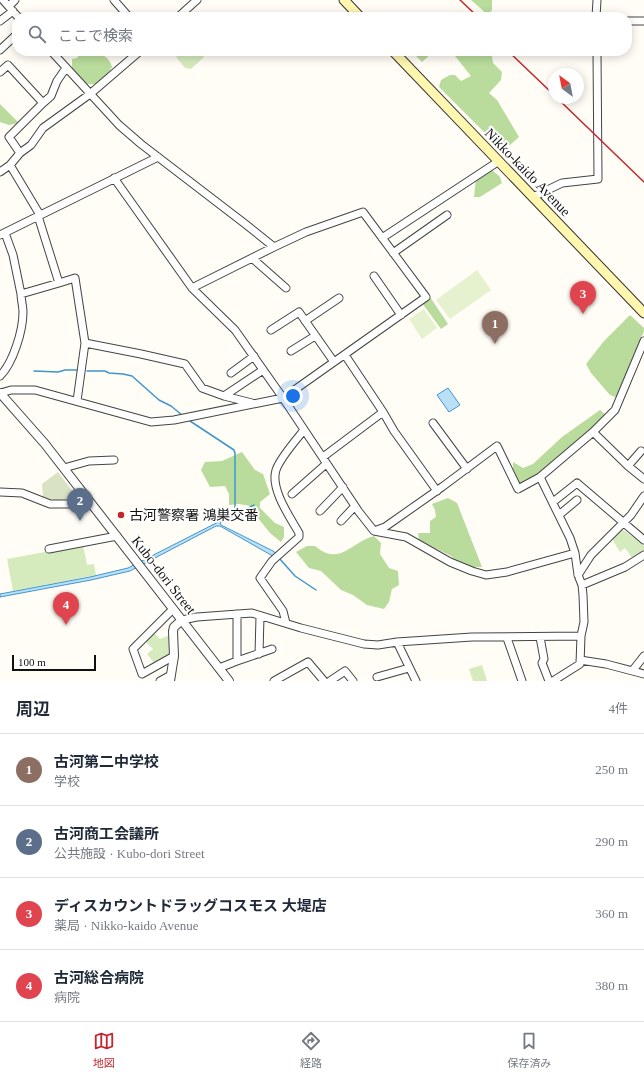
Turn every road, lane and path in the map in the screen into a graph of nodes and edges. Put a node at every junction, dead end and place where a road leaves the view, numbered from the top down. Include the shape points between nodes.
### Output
1 (3, 0) edge
2 (15, 0) edge
3 (114, 0) edge
4 (197, 0) edge
5 (344, 0) edge
6 (597, 0) edge
7 (11, 9) junction
8 (14, 12) edge
9 (125, 12) edge
10 (184, 12) edge
11 (355, 12) edge
12 (596, 12) edge
13 (0, 21) edge
14 (632, 21) edge
15 (644, 21) edge
16 (12, 39) edge
17 (0, 50) edge
18 (55, 56) edge
19 (134, 56) edge
20 (398, 56) edge
21 (597, 56) edge
22 (66, 68) junction
23 (0, 72) edge
24 (90, 94) junction
25 (43, 103) junction
26 (20, 153) junction
27 (158, 157) junction
28 (499, 161) junction
29 (10, 165) junction
30 (0, 172) edge
31 (114, 178) junction
32 (533, 197) junction
33 (447, 215) dead end
34 (39, 216) junction
35 (2, 234) edge
36 (382, 238) junction
37 (274, 247) junction
38 (393, 253) junction
39 (252, 258) junction
40 (374, 276) dead end
41 (59, 283) junction
42 (192, 288) junction
43 (286, 288) dead end
44 (22, 294) junction
45 (340, 298) dead end
46 (644, 313) edge
47 (401, 315) junction
48 (305, 321) junction
49 (271, 330) dead end
50 (315, 336) junction
51 (644, 341) edge
52 (85, 343) junction
53 (291, 351) dead end
54 (344, 355) junction
55 (254, 356) junction
56 (334, 362) junction
57 (263, 370) junction
58 (231, 373) dead end
59 (0, 376) edge
60 (0, 393) edge
61 (224, 396) junction
62 (283, 398) junction
63 (77, 401) junction
64 (254, 404) junction
65 (383, 412) junction
66 (433, 423) dead end
67 (304, 430) junction
68 (593, 432) junction
69 (641, 451) dead end
70 (322, 457) junction
71 (114, 460) dead end
72 (326, 464) junction
73 (628, 466) junction
74 (64, 468) junction
75 (467, 469) junction
76 (540, 477) junction
77 (644, 479) edge
78 (343, 487) junction
79 (437, 491) junction
80 (0, 492) edge
81 (84, 494) junction
82 (292, 494) dead end
83 (644, 496) edge
84 (577, 500) dead end
85 (553, 502) junction
86 (355, 506) junction
87 (320, 511) dead end
88 (559, 515) junction
89 (341, 521) dead end
90 (623, 523) junction
91 (374, 531) junction
92 (117, 536) junction
93 (644, 540) edge
94 (49, 550) dead end
95 (575, 553) junction
96 (644, 555) edge
97 (578, 575) junction
98 (582, 585) junction
99 (173, 609) junction
100 (237, 614) junction
101 (260, 616) junction
102 (182, 620) junction
103 (286, 623) junction
104 (581, 636) junction
105 (540, 637) junction
106 (507, 638) junction
107 (397, 642) junction
108 (272, 649) dead end
109 (259, 654) junction
110 (174, 656) junction
111 (644, 656) edge
112 (580, 660) junction
113 (237, 661) junction
114 (219, 668) junction
115 (409, 668) junction
116 (633, 670) junction
117 (644, 674) edge
118 (377, 677) dead end
119 (171, 678) edge
120 (160, 681) edge
121 (229, 681) edge
122 (274, 681) edge
123 (323, 681) edge
124 (330, 681) edge
125 (353, 681) edge
126 (416, 681) edge
127 (522, 681) edge
128 (549, 681) edge
129 (553, 681) edge

1 - 7 street
2 - 7 street
3 - 9 street
4 - 10 street
5 - 11 main road
6 - 12 street
7 - 8 street
7 - 13 street
14 - 15 street
16 - 17 street
18 - 22 street
19 - 24 street
20 - 28 main road, Nikko-kaido Avenue
21 - 32 street via 598,179 562,184
22 - 24 street
22 - 25 street via 51,96
23 - 25 street via 8,65
24 - 26 street via 43,128 31,145
24 - 27 street via 119,125
25 - 26 street via 9,137
26 - 29 street
27 - 31 street
27 - 37 street
28 - 32 main road, Nikko-kaido Avenue
28 - 36 street
29 - 30 street
29 - 34 street
31 - 34 street
31 - 42 street
32 - 46 main road, Nikko-kaido Avenue
33 - 38 street
34 - 35 street
34 - 41 street
35 - 44 street via 13,255
36 - 37 street via 363,212 306,232
36 - 38 street
37 - 39 street
38 - 47 street via 426,297
39 - 42 street
39 - 43 street
40 - 47 street
41 - 44 street
41 - 52 street via 75,278
42 - 55 street via 235,330
44 - 59 street via 23,312 19,335 10,361
45 - 48 street
47 - 54 street
48 - 49 street via 299,312
48 - 50 street
50 - 53 street
50 - 56 street
51 - 68 street via 615,410
52 - 61 street via 185,364 202,388
52 - 63 street
54 - 56 street
54 - 65 street
55 - 57 street
55 - 58 street
56 - 62 street
57 - 61 street
57 - 62 street
60 - 63 street via 11,390 35,390
60 - 74 street, Kubo-dori Street
61 - 64 street
62 - 64 street
62 - 67 street
63 - 64 street via 151,422
65 - 70 street
65 - 79 street
66 - 75 street
67 - 70 street
67 - 103 street via 276,470 275,482 280,500 299,537 272,561 260,578 283,611
68 - 73 street
68 - 76 street
69 - 73 street
70 - 72 street
71 - 74 street via 89,461
72 - 78 street
72 - 82 street
73 - 77 street
74 - 81 street, Kubo-dori Street
75 - 76 street via 497,446 518,490
75 - 79 street
76 - 85 street
78 - 86 street
78 - 87 street
79 - 91 street
80 - 81 street via 22,493 50,504 70,504
81 - 92 street, Kubo-dori Street
83 - 90 street
84 - 88 street
85 - 88 street
85 - 90 street via 577,483
86 - 89 street
86 - 91 street
88 - 95 street
90 - 93 street
90 - 97 street via 591,555
91 - 95 street via 406,537 450,562 486,575 507,572
92 - 94 street
92 - 99 street, Kubo-dori Street
95 - 97 street
96 - 98 street via 626,567
97 - 98 street
98 - 104 street via 584,622
99 - 102 street, Kubo-dori Street
99 - 110 street via 133,649 142,674
100 - 101 street via 252,613
100 - 102 street
100 - 113 street
101 - 103 street
101 - 109 street
102 - 110 street via 174,627
102 - 114 street, Kubo-dori Street
103 - 107 street via 364,644
104 - 105 street
104 - 112 street
105 - 106 street
105 - 128 street via 544,659 542,663
106 - 107 street via 472,637
106 - 127 street
107 - 115 street
108 - 109 street
109 - 113 street
110 - 119 street
111 - 116 street
112 - 116 street
112 - 129 street via 580,664
113 - 114 street
114 - 121 street, Kubo-dori Street
115 - 118 street
115 - 126 street
116 - 117 street
119 - 120 street
122 - 123 street via 308,662
124 - 125 street via 345,671

